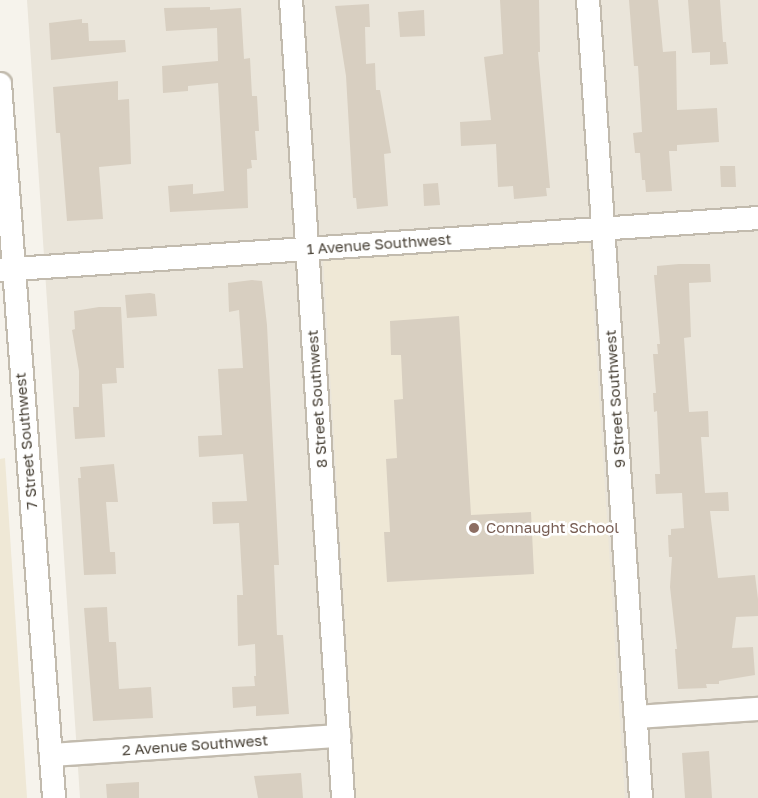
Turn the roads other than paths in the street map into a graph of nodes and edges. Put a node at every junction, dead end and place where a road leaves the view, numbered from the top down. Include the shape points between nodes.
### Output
1 (291, 0) edge
2 (588, 0) edge
3 (0, 84) edge
4 (758, 218) edge
5 (603, 229) junction
6 (307, 249) junction
7 (6, 269) edge
8 (758, 709) edge
9 (636, 717) junction
10 (339, 736) junction
11 (51, 755) junction
12 (54, 798) edge
13 (344, 798) edge
14 (641, 798) edge

1 - 6 street, 8 Street Southwest
2 - 5 street, 9 Street Southwest
3 - 7 street, 7 Street Southwest
4 - 5 street, 1 Avenue Southwest
5 - 6 street, 1 Avenue Southwest
5 - 9 street, 9 Street Southwest
6 - 7 street, 1 Avenue Southwest
6 - 10 street, 8 Street Southwest
7 - 11 street, 7 Street Southwest
8 - 9 street
9 - 14 street, 9 Street Southwest
10 - 11 street, 2 Avenue Southwest
10 - 13 street, 8 Street Southwest
11 - 12 street, 7 Street Southwest

